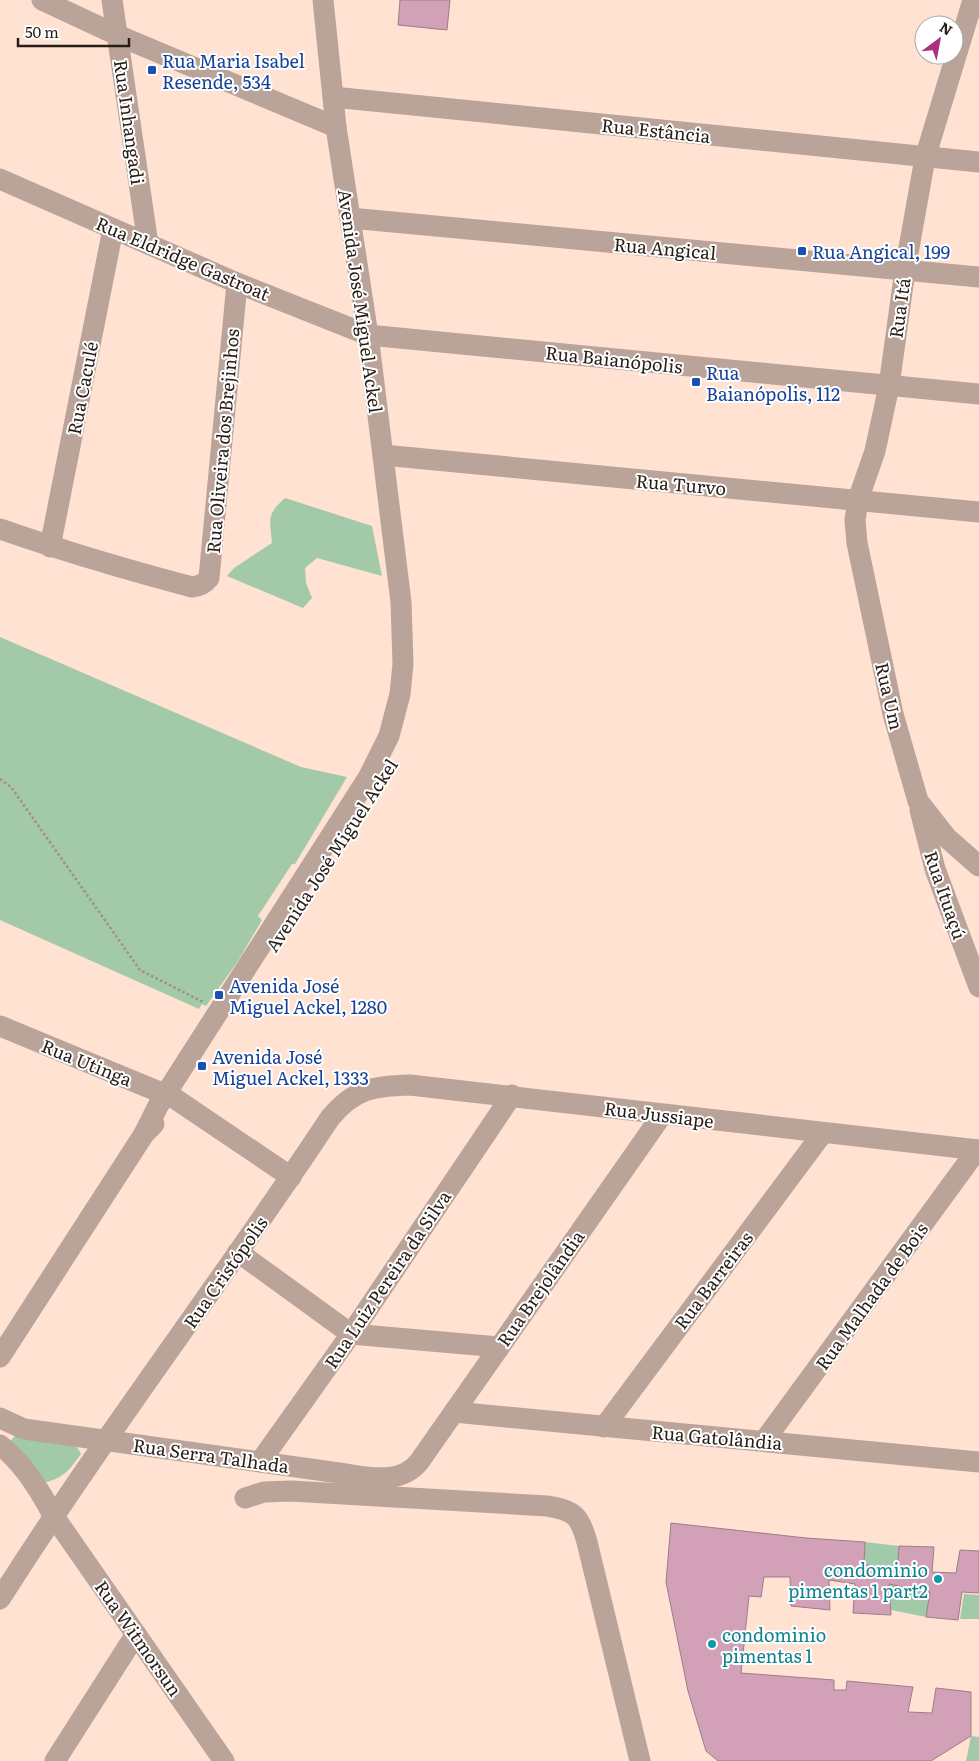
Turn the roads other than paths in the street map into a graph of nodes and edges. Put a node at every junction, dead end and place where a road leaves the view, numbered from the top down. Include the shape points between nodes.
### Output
1 (42, 0) edge
2 (112, 0) edge
3 (323, 0) edge
4 (972, 0) edge
5 (117, 34) junction
6 (332, 97) junction
7 (336, 126) junction
8 (925, 158) junction
9 (979, 162) edge
10 (0, 179) edge
11 (350, 218) junction
12 (113, 229) junction
13 (148, 244) junction
14 (905, 270) junction
15 (979, 277) edge
16 (237, 283) junction
17 (368, 335) junction
18 (889, 386) junction
19 (979, 394) edge
20 (383, 456) junction
21 (858, 500) junction
22 (979, 512) edge
23 (0, 529) edge
24 (50, 547) junction
25 (402, 602) junction
26 (918, 801) junction
27 (958, 848) junction
28 (933, 861) junction
29 (979, 866) edge
30 (979, 987) edge
31 (0, 1026) edge
32 (512, 1095) junction
33 (170, 1096) junction
34 (343, 1103) joint
35 (662, 1115) junction
36 (822, 1134) junction
37 (978, 1150) edge
38 (291, 1178) junction
39 (238, 1252) junction
40 (9, 1333) edge
41 (351, 1334) junction
42 (499, 1347) junction
43 (0, 1357) edge
44 (454, 1412) junction
45 (7, 1422) edge
46 (604, 1427) junction
47 (107, 1441) junction
48 (764, 1441) junction
49 (0, 1445) edge
50 (260, 1462) junction
51 (419, 1462) joint
52 (979, 1462) edge
53 (245, 1498) dead end
54 (53, 1515) junction
55 (0, 1599) edge
56 (136, 1634) junction
57 (218, 1758) edge
58 (55, 1761) edge
59 (640, 1761) edge

1 - 5 street
2 - 5 street, Rua Inhangadi
3 - 6 street, Avenida José Miguel Ackel
4 - 8 street, Rua Itá
5 - 7 street
5 - 13 street, Rua Inhangadi
6 - 7 street, Avenida José Miguel Ackel
6 - 8 street, Rua Estância
7 - 11 street, Avenida José Miguel Ackel
8 - 9 street, Rua Estância
8 - 14 street, Rua Itá
10 - 12 street, Rua Eldridge Gastroat
11 - 14 street, Rua Angical
11 - 17 street, Avenida José Miguel Ackel
12 - 13 street, Rua Eldridge Gastroat
12 - 24 street, Rua Caculé
13 - 16 street, Rua Eldridge Gastroat
14 - 15 street, Rua Angical
14 - 18 street, Rua Itá
16 - 17 street, Rua Eldridge Gastroat
16 - 24 street, Rua Oliveira dos Brejinhos via 209,578 192,587
17 - 18 street, Rua Baianópolis
17 - 20 street, Avenida José Miguel Ackel
18 - 19 street, Rua Baianópolis
18 - 21 street, Rua Itá via 875,451
20 - 21 street, Rua Turvo
20 - 25 street, Avenida José Miguel Ackel
21 - 22 street, Rua Turvo
21 - 26 street, Rua Um via 855,520 857,543 892,714
23 - 24 street
25 - 33 street, Avenida José Miguel Ackel via 400,694 382,751
25 - 33 street, Avenida José Miguel Ackel via 412,639 414,677 408,718 396,756
26 - 27 street, Rua Um
26 - 28 street, Rua Ituaçú
27 - 28 street via 940,851
27 - 29 street, Rua Um
28 - 30 street, Rua Ituaçú
31 - 33 street, Rua Utinga
32 - 34 street, Rua Jussiape via 410,1084 359,1092
32 - 35 street, Rua Jussiape
32 - 41 street, Rua Luiz Pereira da Silva
33 - 38 street, Rua Utinga
33 - 40 street, Avenida José Miguel Ackel via 149,1120 144,1134
34 - 38 street, Rua Cristópolis
35 - 36 street, Rua Jussiape
35 - 42 street, Rua Brejolândia
36 - 37 street, Rua Jussiape
36 - 46 street, Rua Barreiras
37 - 48 street, Rua Malhada de Bois
38 - 39 street, Rua Cristópolis
39 - 41 street
39 - 47 street, Rua Cristópolis
40 - 43 street, Avenida José Miguel Ackel
41 - 42 street
41 - 50 street, Rua Luiz Pereira da Silva
42 - 44 street, Rua Brejolândia
44 - 46 street, Rua Gatolândia
44 - 51 street, Rua Brejolândia
45 - 47 street, Rua Serra Talhada
45 - 49 street
46 - 48 street, Rua Gatolândia
47 - 50 street, Rua Serra Talhada
47 - 54 street, Rua Cristópolis
48 - 52 street, Rua Gatolândia
49 - 54 street via 27,1473
50 - 51 street, Rua Serra Talhada via 382,1478 406,1474
53 - 59 street via 264,1492 291,1491 547,1506 575,1515 587,1542
54 - 55 street, Rua Cristópolis
54 - 56 street, Rua Witmorsun
56 - 57 street, Rua Witmorsun
56 - 58 street

